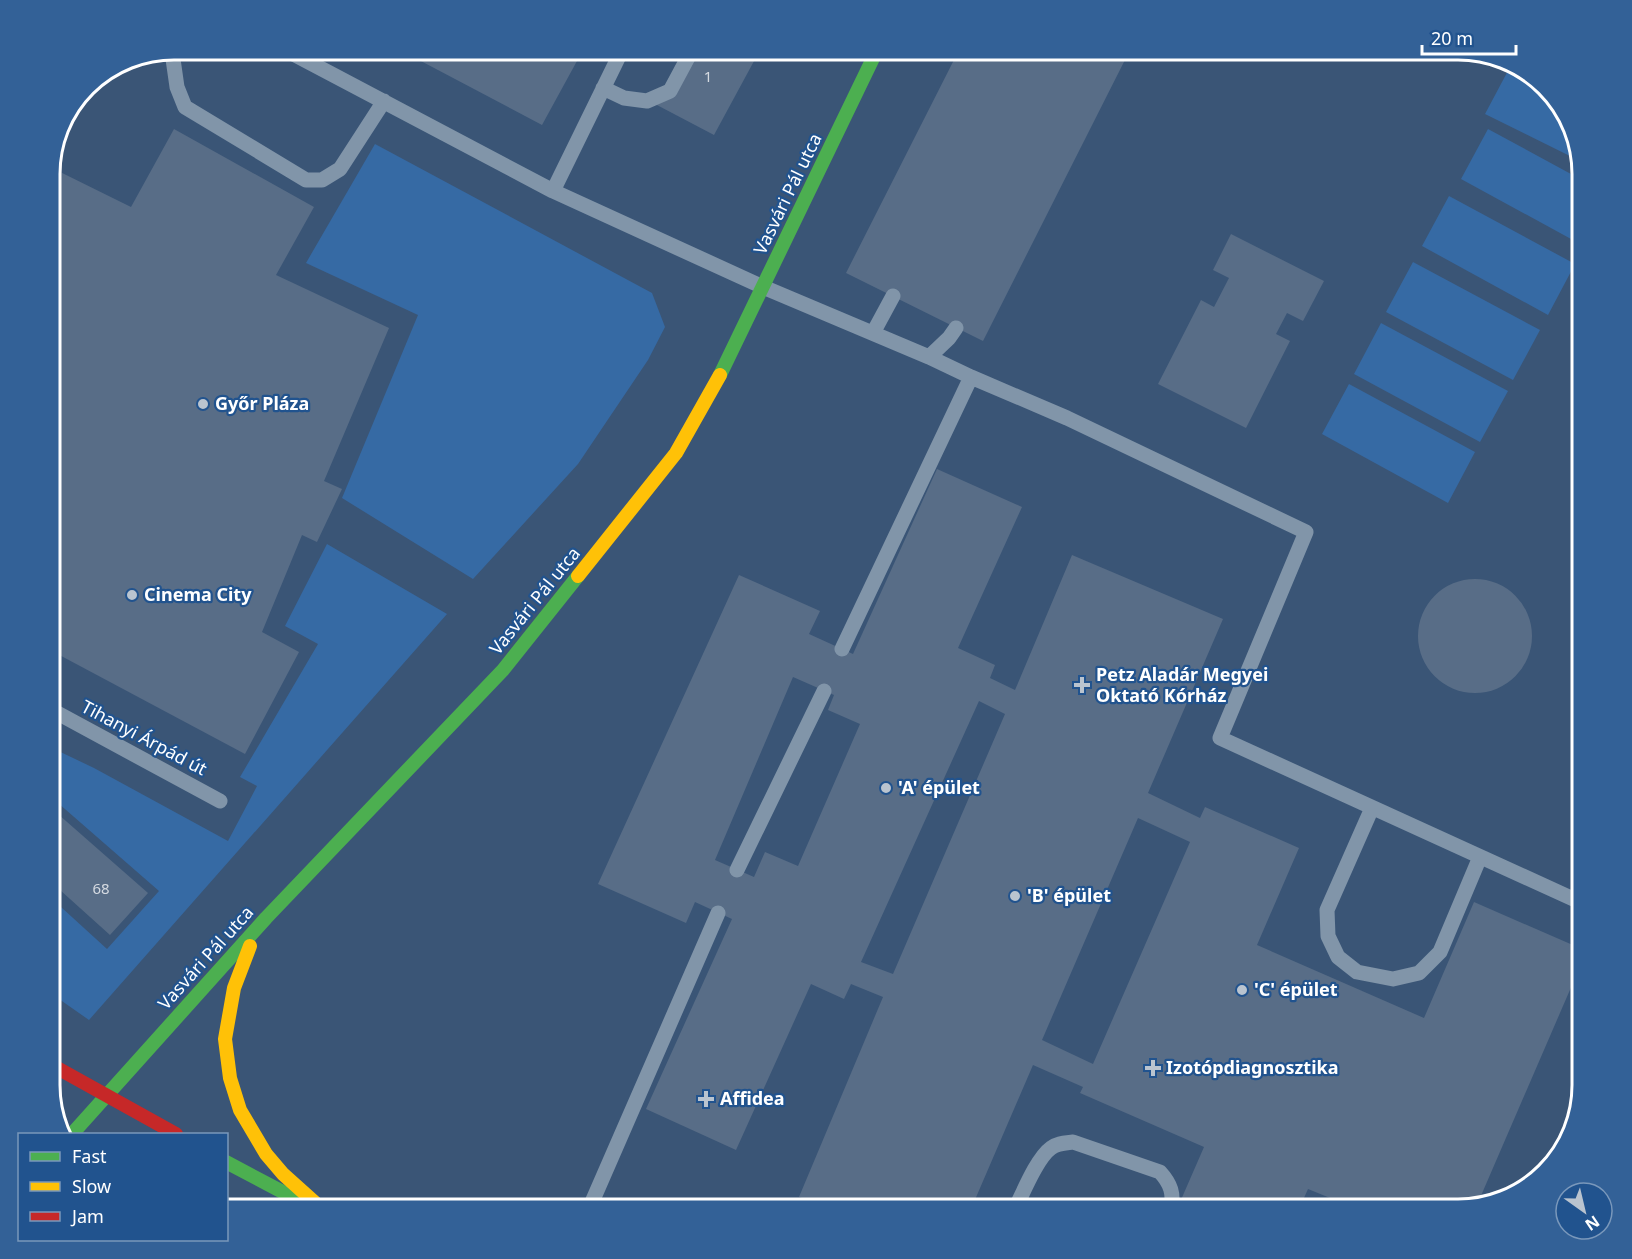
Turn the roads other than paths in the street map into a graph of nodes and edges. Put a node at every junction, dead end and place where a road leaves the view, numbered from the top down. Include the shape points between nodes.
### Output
1 (173, 60) edge
2 (305, 60) edge
3 (617, 60) edge
4 (687, 60) edge
5 (872, 60) edge
6 (603, 88) junction
7 (384, 101) junction
8 (553, 191) junction
9 (763, 287) junction
10 (893, 296) dead end
11 (956, 328) dead end
12 (873, 333) junction
13 (929, 357) junction
14 (971, 377) junction
15 (842, 649) dead end
16 (824, 691) dead end
17 (60, 714) edge
18 (220, 801) dead end
19 (1372, 808) junction
20 (1480, 857) junction
21 (738, 870) dead end
22 (1572, 898) edge
23 (718, 913) dead end
24 (266, 918) junction
25 (60, 1070) edge
26 (107, 1096) junction
27 (73, 1133) edge
28 (174, 1133) edge
29 (228, 1163) edge
30 (297, 1199) edge
31 (311, 1199) edge
32 (593, 1199) edge
33 (1021, 1199) edge
34 (1173, 1199) edge

1 - 7 lane via 185,107 306,180 322,180 340,169
2 - 7 lane
3 - 6 lane
4 - 6 lane via 670,91 647,101 624,98
5 - 9 street, Vasvári Pál utca
6 - 8 lane
7 - 8 lane
8 - 9 lane
9 - 12 lane
9 - 24 street, Vasvári Pál utca via 676,453 503,670
10 - 12 lane
11 - 13 lane
12 - 13 lane
13 - 14 lane
14 - 15 lane
14 - 19 lane via 1067,418 1306,532 1220,738
16 - 21 lane
17 - 18 lane, Tihanyi Árpád út
19 - 20 lane
19 - 20 lane via 1327,910 1328,936 1338,957 1358,972 1393,979 1419,973 1440,952
20 - 22 lane
23 - 32 lane
24 - 26 street, Vasvári Pál utca
24 - 31 street via 243,962 232,996 225,1039 230,1078 240,1110 266,1154
25 - 26 street
26 - 27 street, Vasvári Pál utca
26 - 28 street
29 - 30 street
33 - 34 lane via 1044,1154 1052,1147 1073,1142 1160,1172 1172,1190

